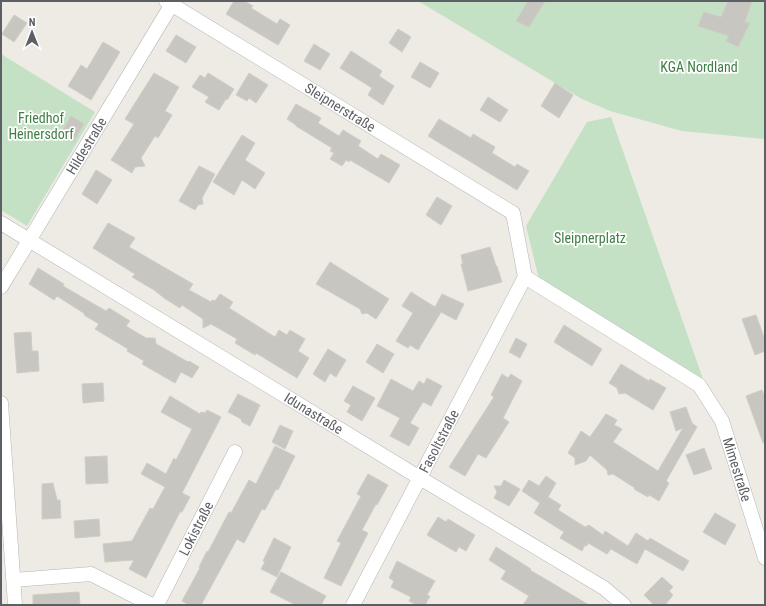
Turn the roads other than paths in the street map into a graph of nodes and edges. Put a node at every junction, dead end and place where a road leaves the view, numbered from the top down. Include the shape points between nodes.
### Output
1 (169, 3) edge
2 (1, 223) edge
3 (29, 241) junction
4 (525, 277) junction
5 (1, 288) edge
6 (1, 403) edge
7 (235, 452) dead end
8 (420, 478) junction
9 (5, 527) edge
10 (765, 558) edge
11 (14, 580) junction
12 (15, 605) edge
13 (152, 605) edge
14 (157, 605) edge
15 (353, 605) edge
16 (624, 605) edge

1 - 3 street, Hildestraße
1 - 4 street, Sleipnerstraße via 513,213
2 - 3 street, Idunastraße
3 - 5 street, Hildestraße
3 - 8 street, Idunastraße
4 - 8 street, Fasoltstraße
4 - 10 street, Mimestraße via 698,385 722,421
6 - 9 street
7 - 14 street, Lokistraße
8 - 15 street, Fasoltstraße
8 - 16 street, Idunastraße via 604,588
9 - 11 street
11 - 12 street
11 - 13 street via 90,574

